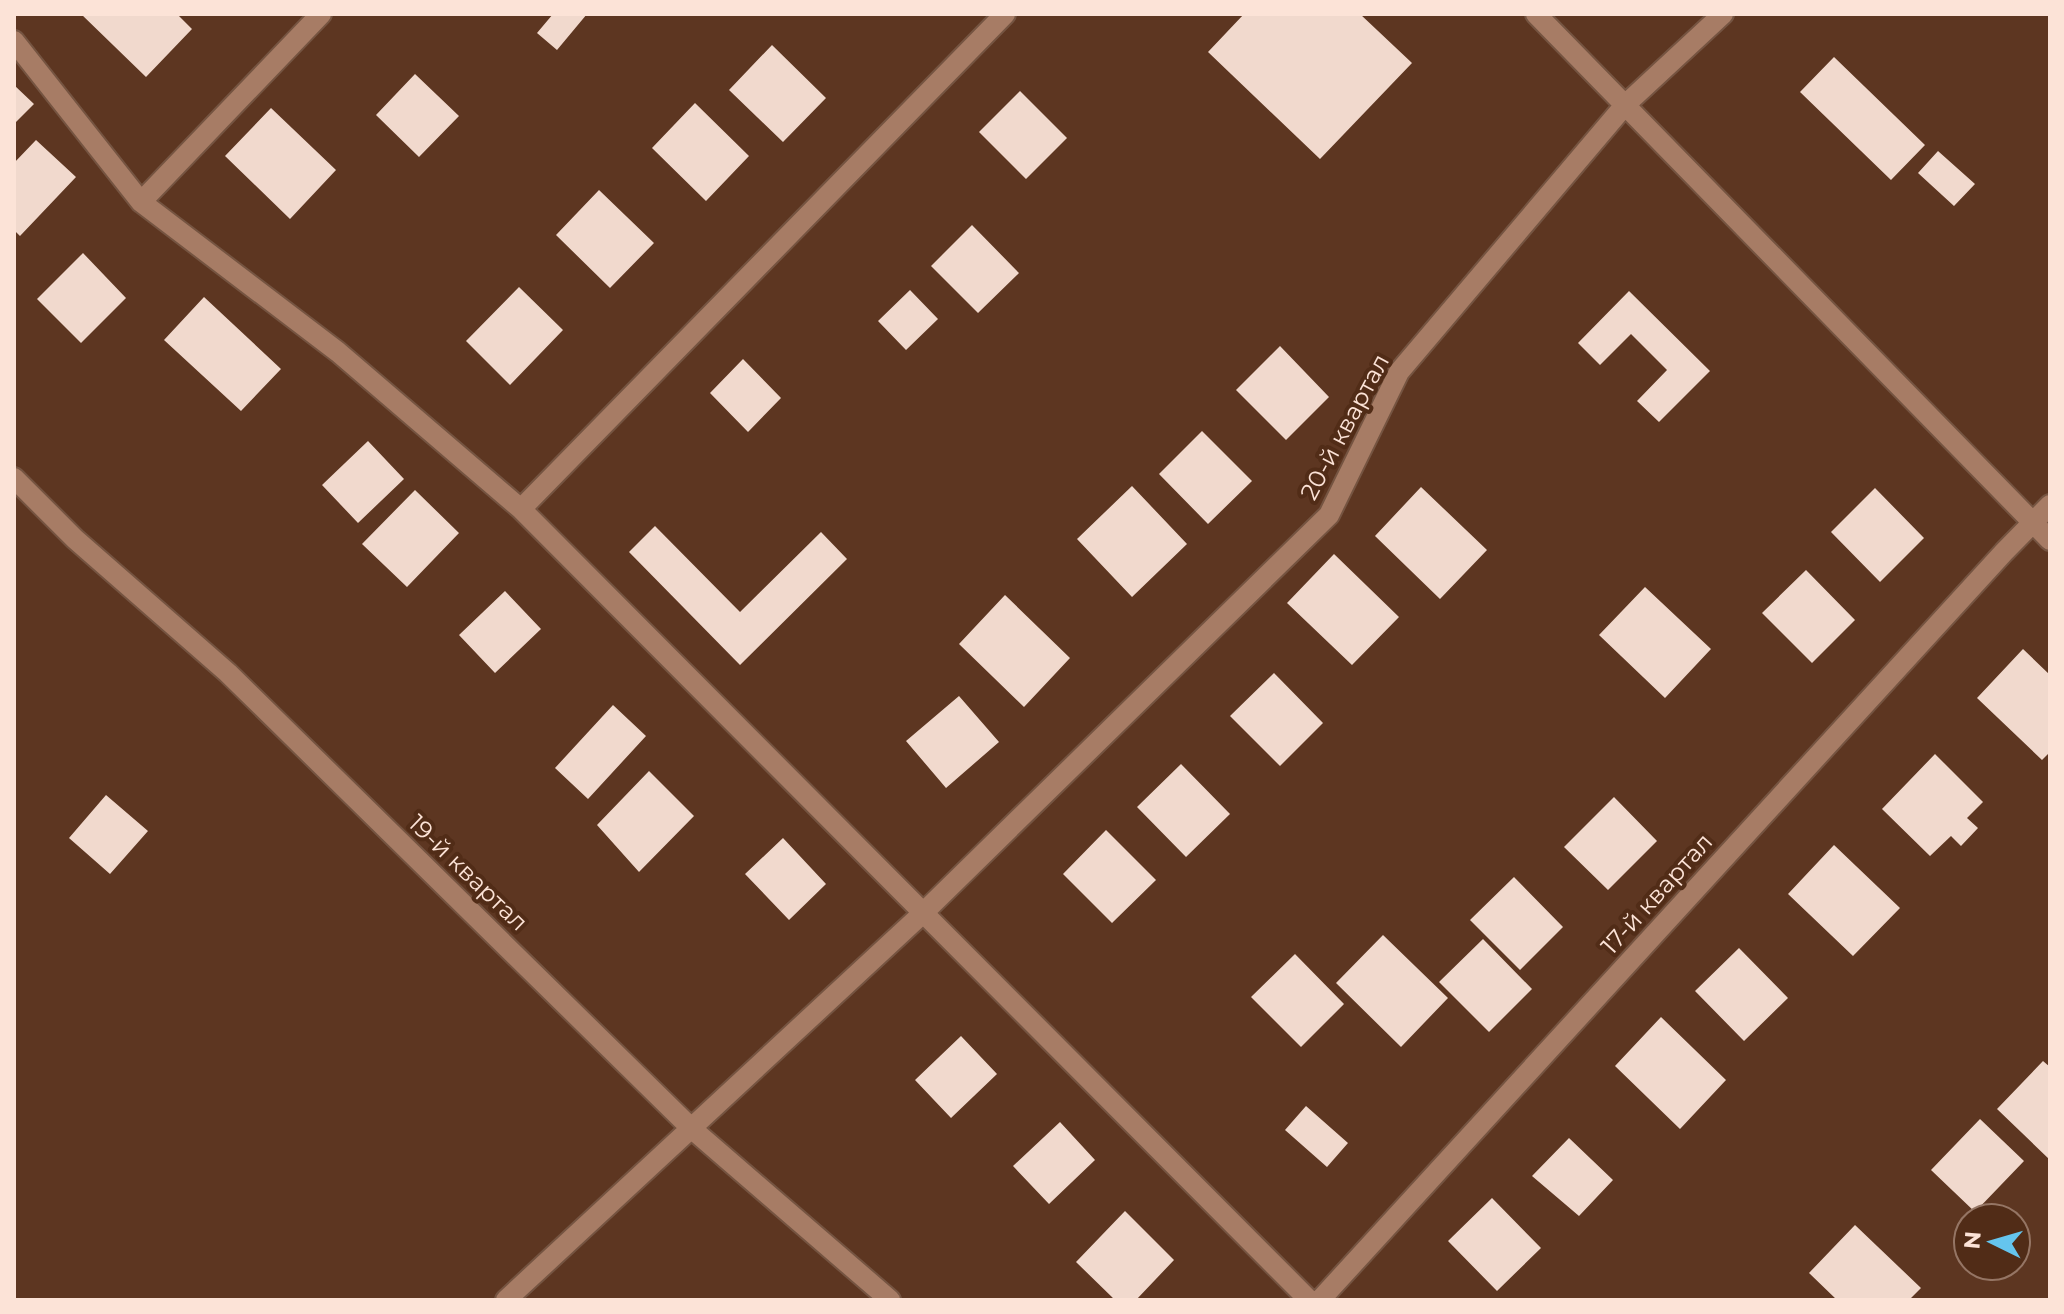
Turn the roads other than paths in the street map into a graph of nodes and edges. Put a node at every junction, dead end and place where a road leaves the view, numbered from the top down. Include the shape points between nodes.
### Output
1 (321, 14) edge
2 (1005, 14) edge
3 (1536, 14) edge
4 (1723, 14) edge
5 (14, 41) edge
6 (1625, 105) junction
7 (141, 202) junction
8 (14, 478) edge
9 (2050, 505) edge
10 (521, 509) junction
11 (2031, 522) junction
12 (2050, 540) edge
13 (923, 913) junction
14 (691, 1128) junction
15 (506, 1300) edge
16 (890, 1300) edge
17 (1309, 1300) edge
18 (1320, 1300) edge

1 - 7 street
2 - 10 street
3 - 6 street
4 - 6 street, 20-й квартал
5 - 7 street
6 - 11 street
6 - 13 street, 20-й квартал via 1399,372 1329,515
7 - 10 street via 338,352
8 - 14 street, 19-й квартал via 75,539 228,673
9 - 11 street, 17-й квартал
10 - 13 street
11 - 12 street
11 - 18 street, 17-й квартал
13 - 14 street, 20-й квартал
13 - 17 street
14 - 15 street, 20-й квартал
14 - 16 street, 19-й квартал

